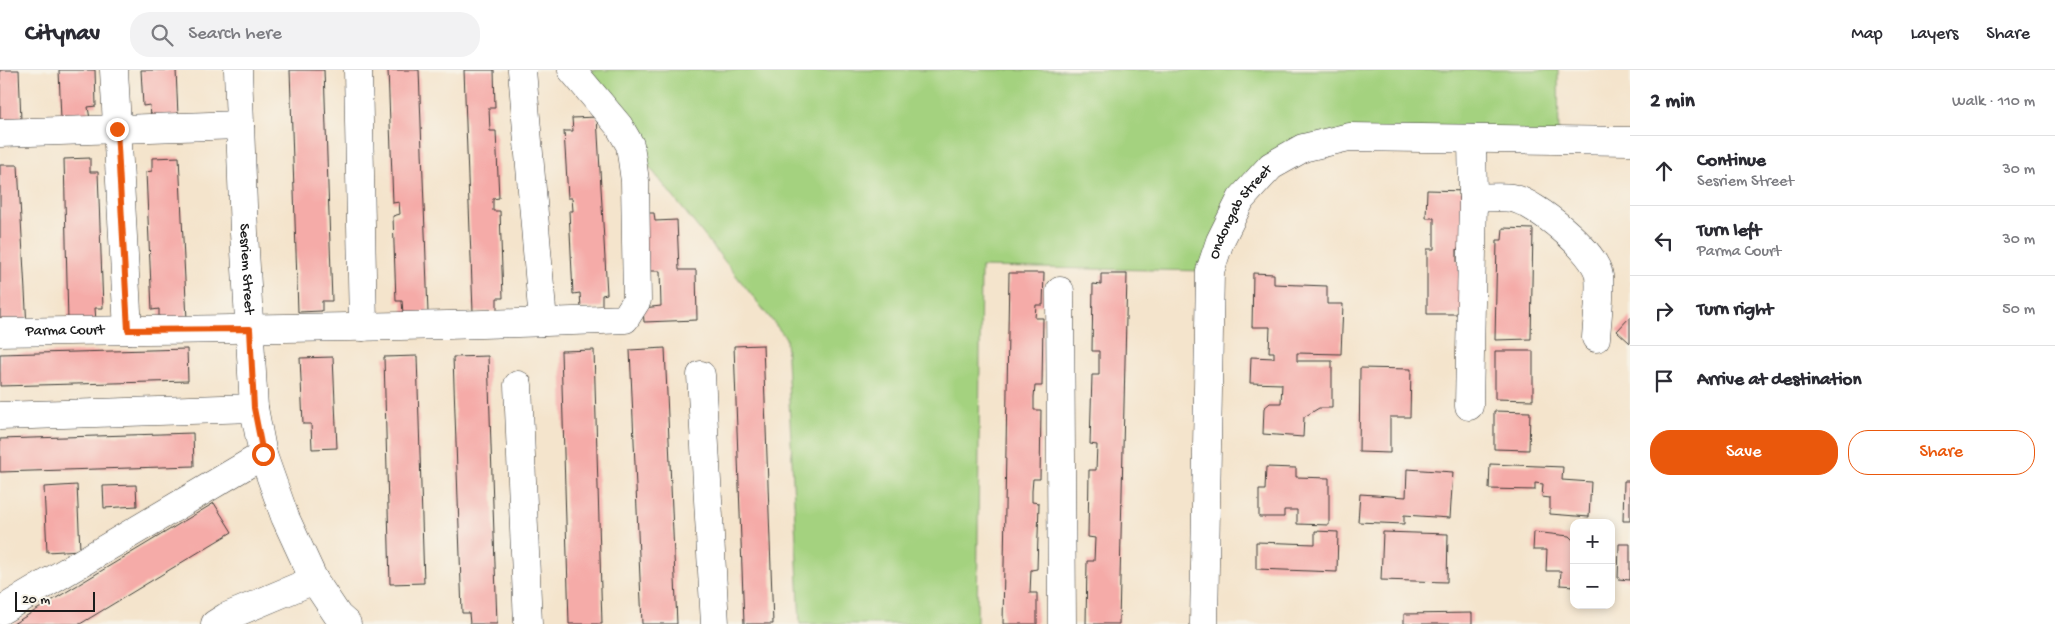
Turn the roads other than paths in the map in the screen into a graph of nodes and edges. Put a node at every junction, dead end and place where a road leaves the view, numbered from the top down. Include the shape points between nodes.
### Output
1 (114, 70) edge
2 (238, 70) edge
3 (358, 70) edge
4 (522, 70) edge
5 (572, 70) edge
6 (240, 125) junction
7 (117, 129) junction
8 (0, 133) edge
9 (1472, 139) junction
10 (1630, 142) edge
11 (1473, 198) junction
12 (1060, 291) dead end
13 (543, 322) junction
14 (364, 327) junction
15 (250, 329) junction
16 (128, 330) junction
17 (0, 332) edge
18 (1596, 338) dead end
19 (701, 375) dead end
20 (518, 385) dead end
21 (1469, 406) dead end
22 (254, 408) junction
23 (0, 416) edge
24 (263, 454) junction
25 (314, 580) junction
26 (0, 611) edge
27 (215, 624) edge
28 (347, 624) edge
29 (528, 624) edge
30 (715, 624) edge
31 (1062, 624) edge
32 (1204, 624) edge

1 - 7 street
2 - 6 street, Sesriem Street
3 - 14 street
4 - 13 street
5 - 13 street, Parma Court via 619,126 630,145 635,182 637,300 625,319
6 - 7 street
6 - 15 street, Sesriem Street
7 - 8 street
7 - 16 street
9 - 10 street, Ondongab Street
9 - 11 street
9 - 32 street, Ondongab Street via 1349,137 1303,148 1271,166 1242,200 1220,241 1210,271
11 - 18 street via 1513,198 1542,212 1586,254 1599,275
11 - 21 street
12 - 31 street
13 - 14 street, Parma Court
14 - 15 street, Parma Court
15 - 16 street, Parma Court
15 - 22 street, Sesriem Street
16 - 17 street, Parma Court
19 - 30 street
20 - 29 street
22 - 23 street
22 - 24 street, Sesriem Street
24 - 25 street, Sesriem Street via 285,517
24 - 26 street
25 - 27 street
25 - 28 street, Sesriem Street

